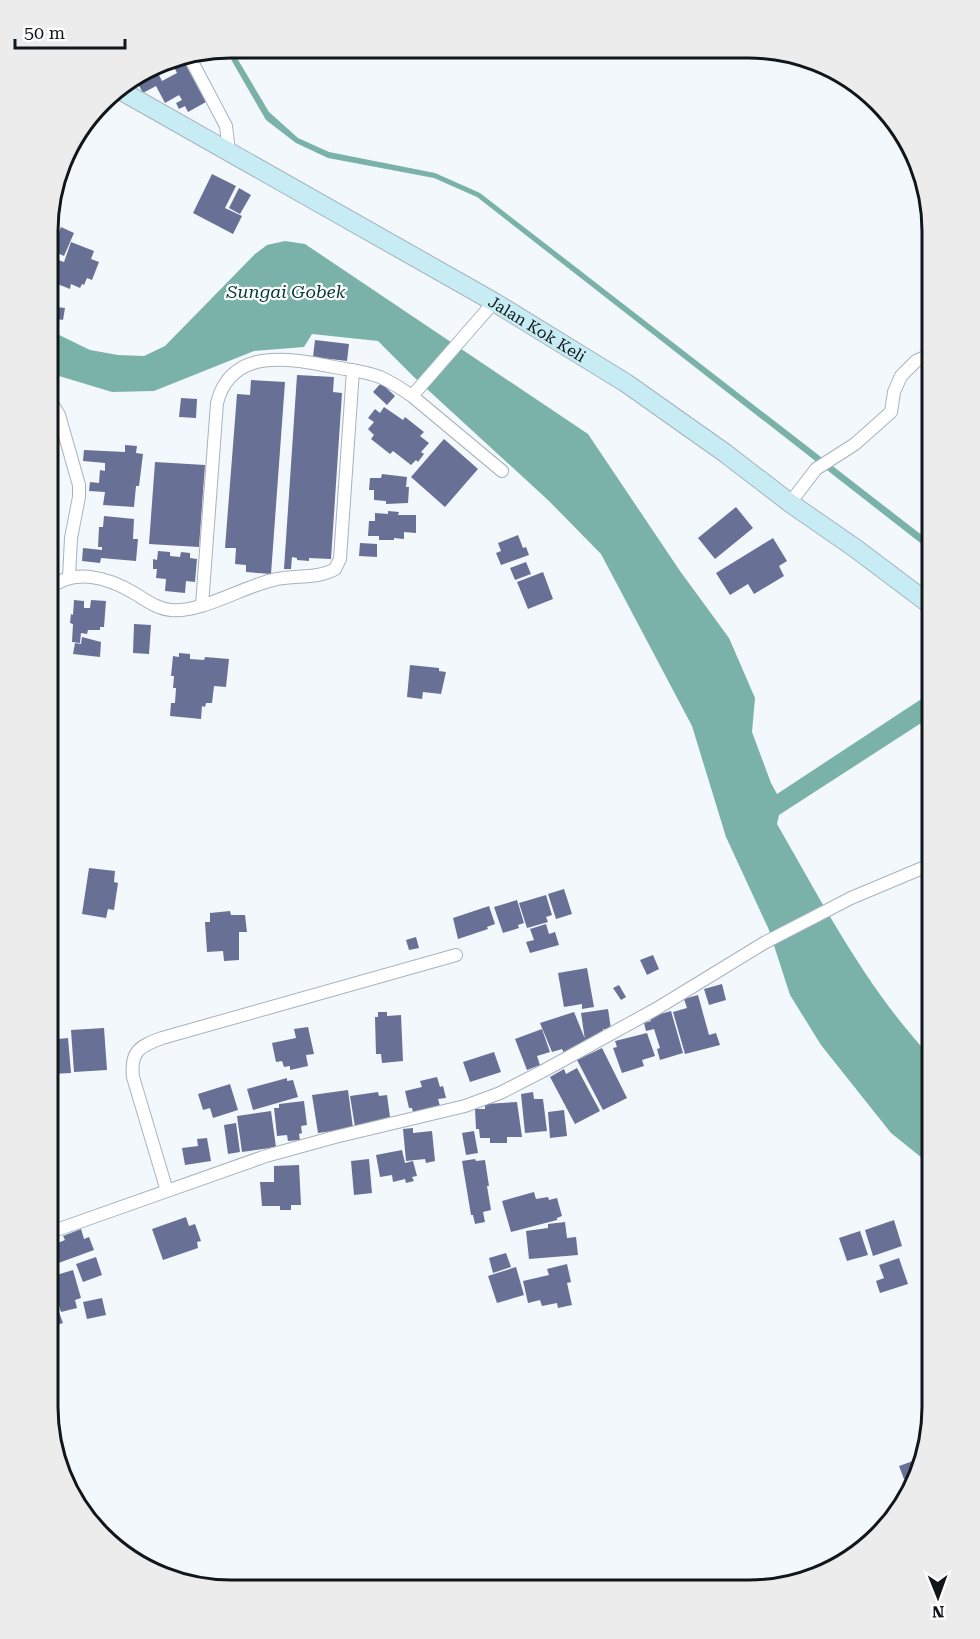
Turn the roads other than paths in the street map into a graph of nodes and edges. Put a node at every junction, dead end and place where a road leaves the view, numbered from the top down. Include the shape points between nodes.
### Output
1 (193, 63) edge
2 (127, 94) edge
3 (229, 151) junction
4 (494, 302) junction
5 (922, 359) edge
6 (353, 370) junction
7 (412, 396) junction
8 (58, 413) edge
9 (502, 471) dead end
10 (790, 503) junction
11 (69, 577) junction
12 (58, 582) edge
13 (922, 598) edge
14 (202, 605) junction
15 (921, 868) edge
16 (456, 955) dead end
17 (167, 1191) junction
18 (58, 1229) edge

1 - 3 street via 226,126
2 - 3 street, Jalan Kok Keli
3 - 4 street, Jalan Kok Keli
4 - 7 street
4 - 10 street, Jalan Kok Keli via 626,382
5 - 10 street via 901,376 891,412 861,439 816,469
6 - 7 street via 381,378
6 - 14 street via 338,564 329,573 270,580
6 - 14 street via 295,360 264,360 244,367 226,381 217,404
7 - 9 street
8 - 11 street via 79,485
10 - 13 street, Jalan Kok Keli
11 - 12 street
11 - 14 street via 112,583 165,609
15 - 17 street via 851,898 764,943 646,1014 500,1092 465,1106 297,1147
16 - 17 street via 141,1047 132,1061 133,1077
17 - 18 street

